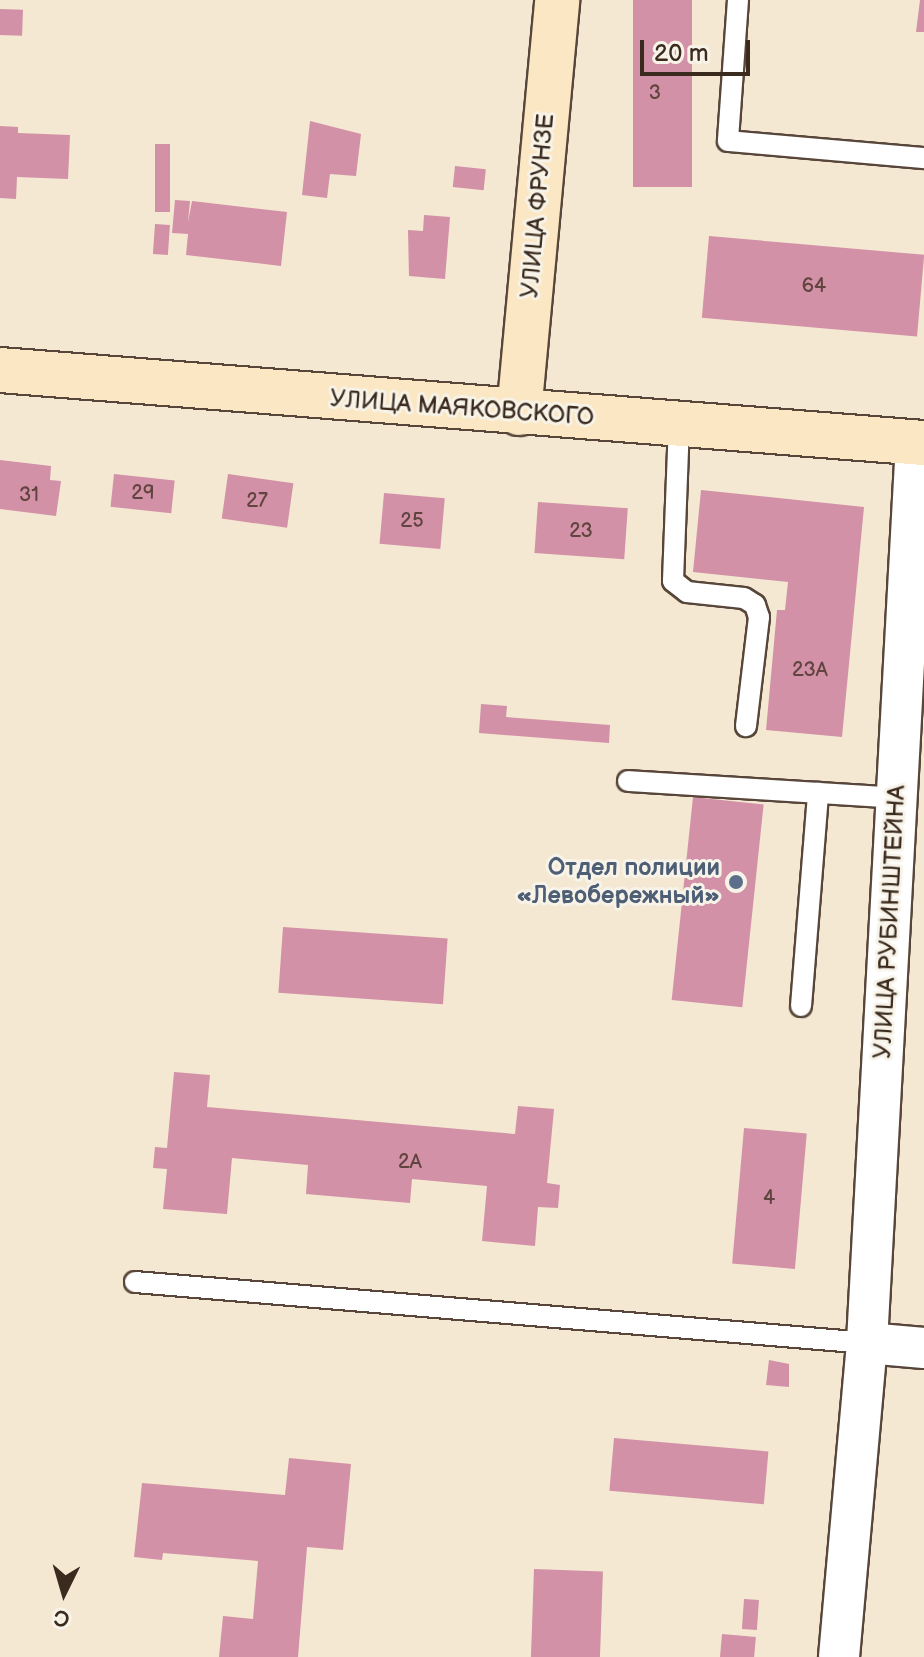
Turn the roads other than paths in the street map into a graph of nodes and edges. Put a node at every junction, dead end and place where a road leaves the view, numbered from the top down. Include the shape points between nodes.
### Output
1 (557, 0) edge
2 (738, 0) edge
3 (924, 158) edge
4 (0, 370) edge
5 (519, 413) junction
6 (679, 424) junction
7 (920, 443) edge
8 (746, 726) dead end
9 (628, 781) dead end
10 (818, 793) junction
11 (897, 798) junction
12 (801, 1006) dead end
13 (135, 1282) dead end
14 (867, 1343) junction
15 (924, 1348) edge
16 (839, 1657) edge

1 - 5 street, УЛИЦА ФРУНЗЕ
2 - 3 lane via 728,141
4 - 5 street, УЛИЦА МАЯКОВСКОГО
5 - 6 street, УЛИЦА МАЯКОВСКОГО
6 - 7 street, УЛИЦА МАЯКОВСКОГО
6 - 8 lane via 673,581 681,590 744,598 755,605 759,617
7 - 11 street, УЛИЦА РУБИНШТЕЙНА
9 - 10 lane
10 - 11 lane
10 - 12 lane
11 - 14 street, УЛИЦА РУБИНШТЕЙНА
13 - 14 lane
14 - 15 street
14 - 16 street, УЛИЦА РУБИНШТЕЙНА

